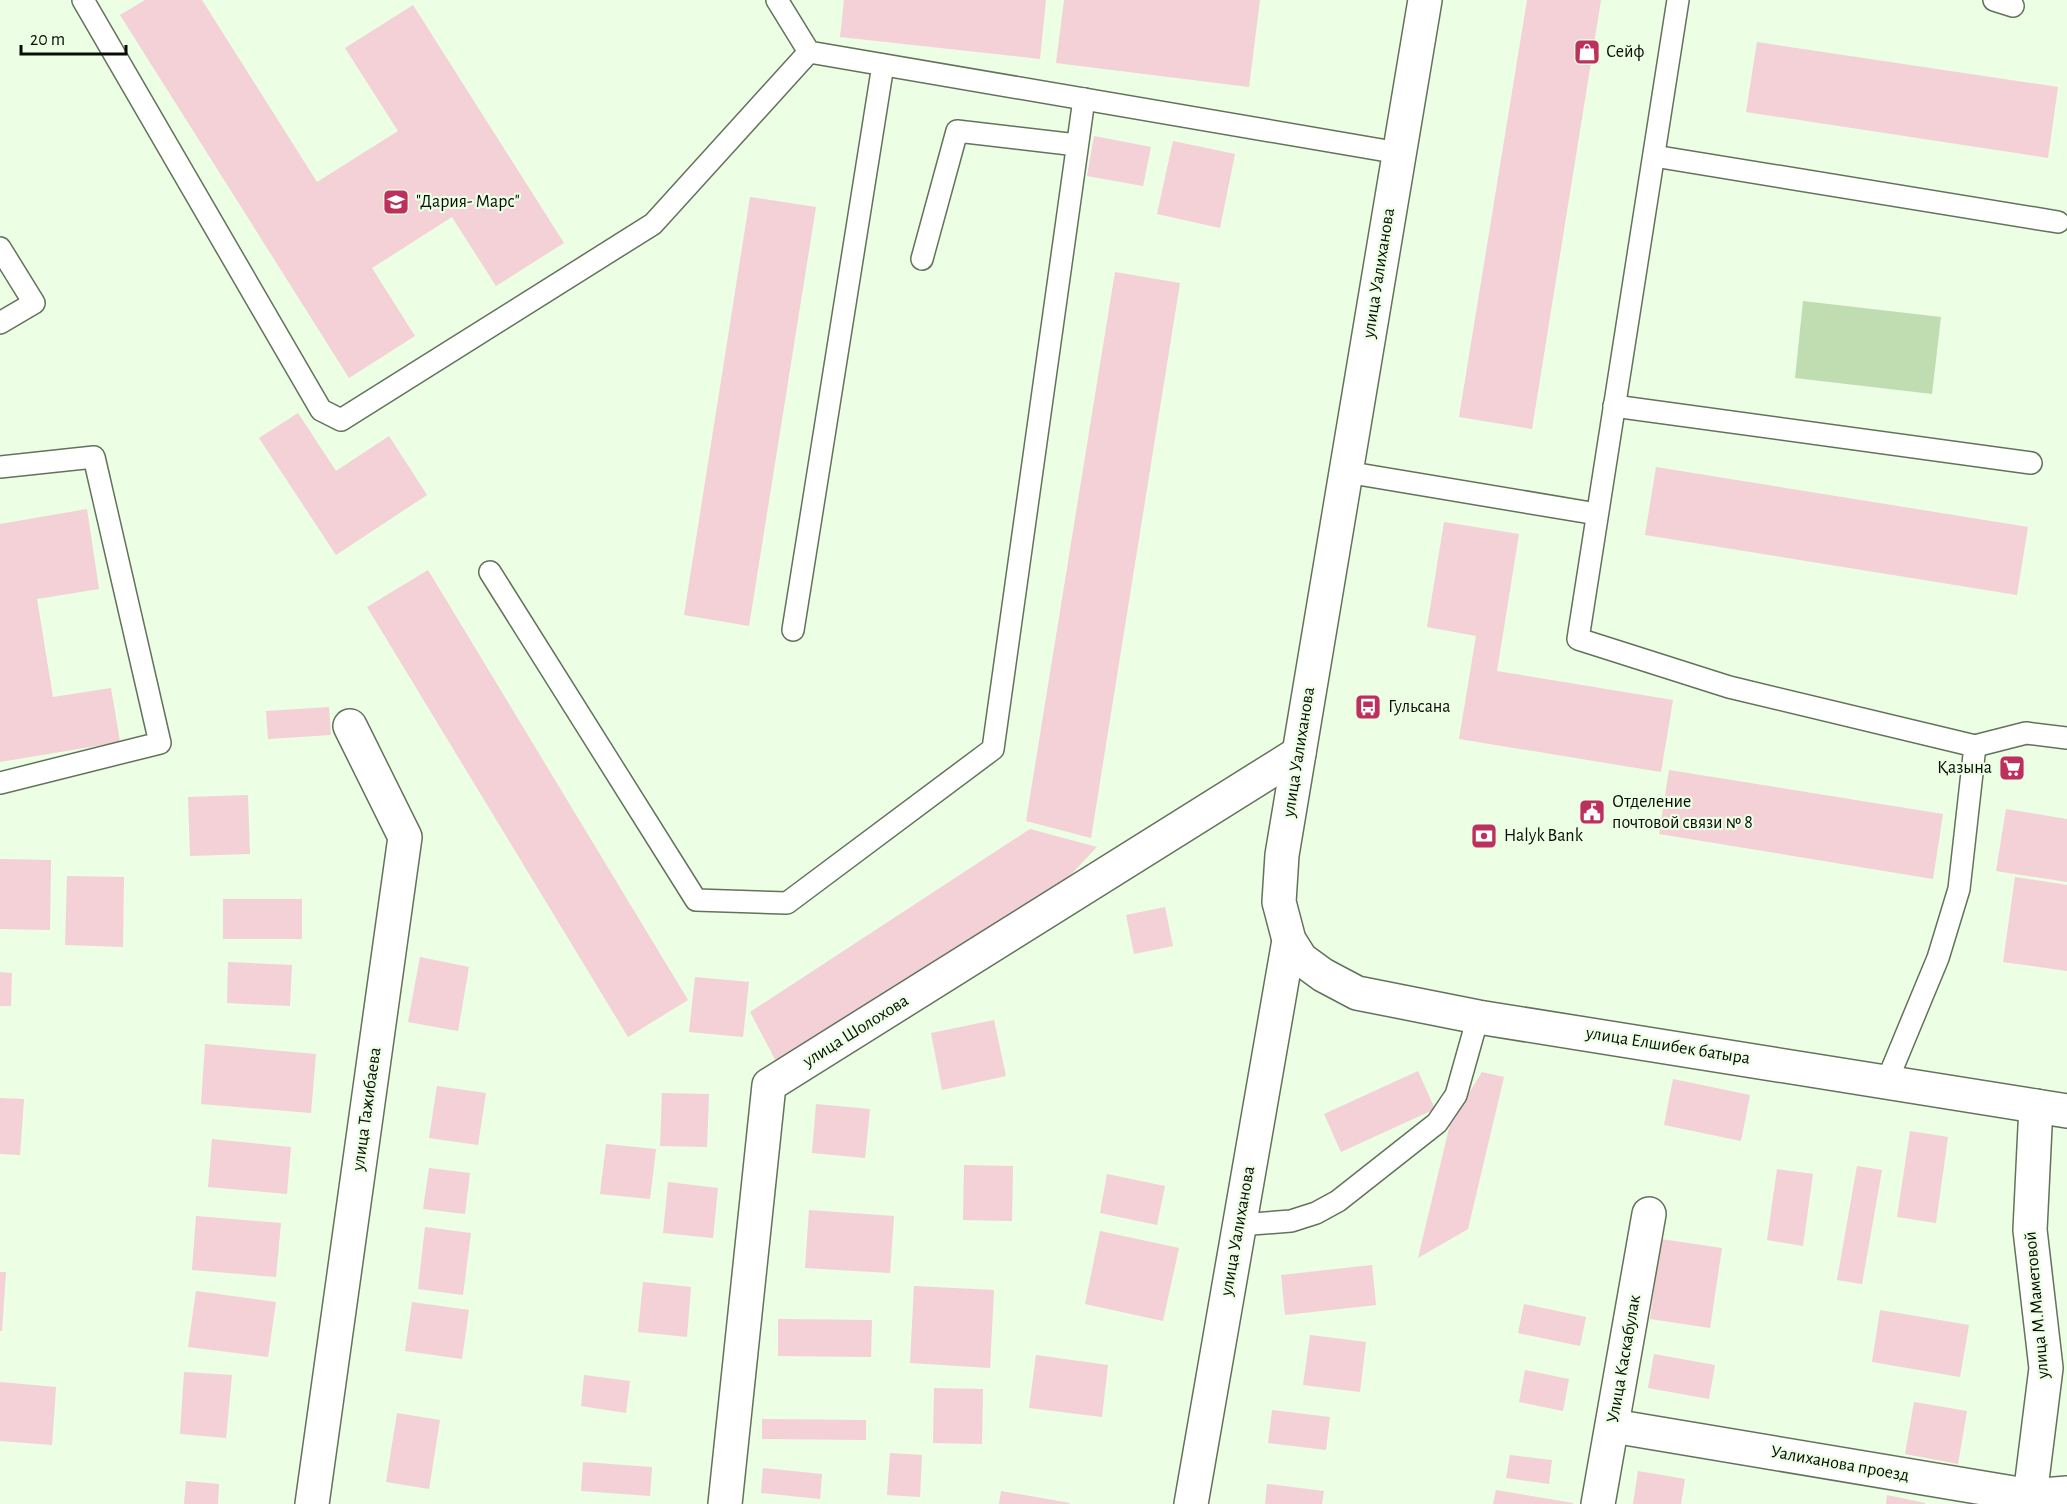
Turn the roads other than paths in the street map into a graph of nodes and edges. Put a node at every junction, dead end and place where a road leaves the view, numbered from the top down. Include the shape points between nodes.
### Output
1 (83, 0) edge
2 (777, 0) edge
3 (1425, 0) edge
4 (1678, 0) edge
5 (809, 52) junction
6 (883, 65) junction
7 (1084, 99) junction
8 (1077, 145) junction
9 (1399, 153) junction
10 (1654, 156) junction
11 (2058, 222) dead end
12 (0, 249) edge
13 (922, 259) dead end
14 (0, 323) edge
15 (1614, 406) junction
16 (2031, 463) dead end
17 (0, 467) edge
18 (1346, 472) junction
19 (1597, 514) junction
20 (490, 572) dead end
21 (793, 630) dead end
22 (350, 726) dead end
23 (2067, 738) edge
24 (1975, 746) junction
25 (1299, 753) junction
26 (0, 783) edge
27 (1289, 940) junction
28 (1478, 1017) junction
29 (1887, 1081) junction
30 (2051, 1108) edge
31 (1649, 1214) dead end
32 (1239, 1225) junction
33 (1613, 1426) junction
34 (2067, 1493) edge
35 (2030, 1500) edge
36 (312, 1504) edge
37 (725, 1504) edge
38 (1191, 1504) edge
39 (1598, 1504) edge

1 - 5 lane via 321,410 341,420 652,224
2 - 5 lane
3 - 9 street, улица Уалиханова
4 - 10 lane
5 - 6 lane
6 - 7 lane
6 - 21 lane
7 - 8 lane
7 - 9 lane
8 - 13 lane via 957,130
8 - 20 lane via 993,749 787,903 696,900
9 - 18 street, улица Уалиханова
10 - 11 lane
10 - 15 lane
12 - 14 lane via 34,303
15 - 16 lane
15 - 19 lane
17 - 26 lane via 94,457 160,743
18 - 19 lane
18 - 25 street, улица Уалиханова
19 - 24 lane via 1578,639 1729,687
22 - 36 street, улица Тажибаева via 405,837
23 - 24 lane via 2026,733
24 - 29 lane via 1959,889 1938,958
25 - 27 street, улица Уалиханова via 1282,855 1279,902
25 - 37 street, улица Шолохова via 769,1085
27 - 28 street, улица Елшибек батыра via 1301,959 1358,993
27 - 32 street, улица Уалиханова
28 - 29 street, улица Елшибек батыра
28 - 32 lane via 1456,1095 1437,1123 1338,1201 1316,1213 1291,1221
29 - 30 street, улица Елшибек батыра
30 - 35 street, улица М.Маметовой via 2030,1230 2046,1368
31 - 33 street, Улица Каскабулак
32 - 38 street, улица Уалиханова
33 - 35 street, Уалиханова проезд
33 - 39 street, Улица Каскабулак
34 - 35 street, Уалиханова проезд

